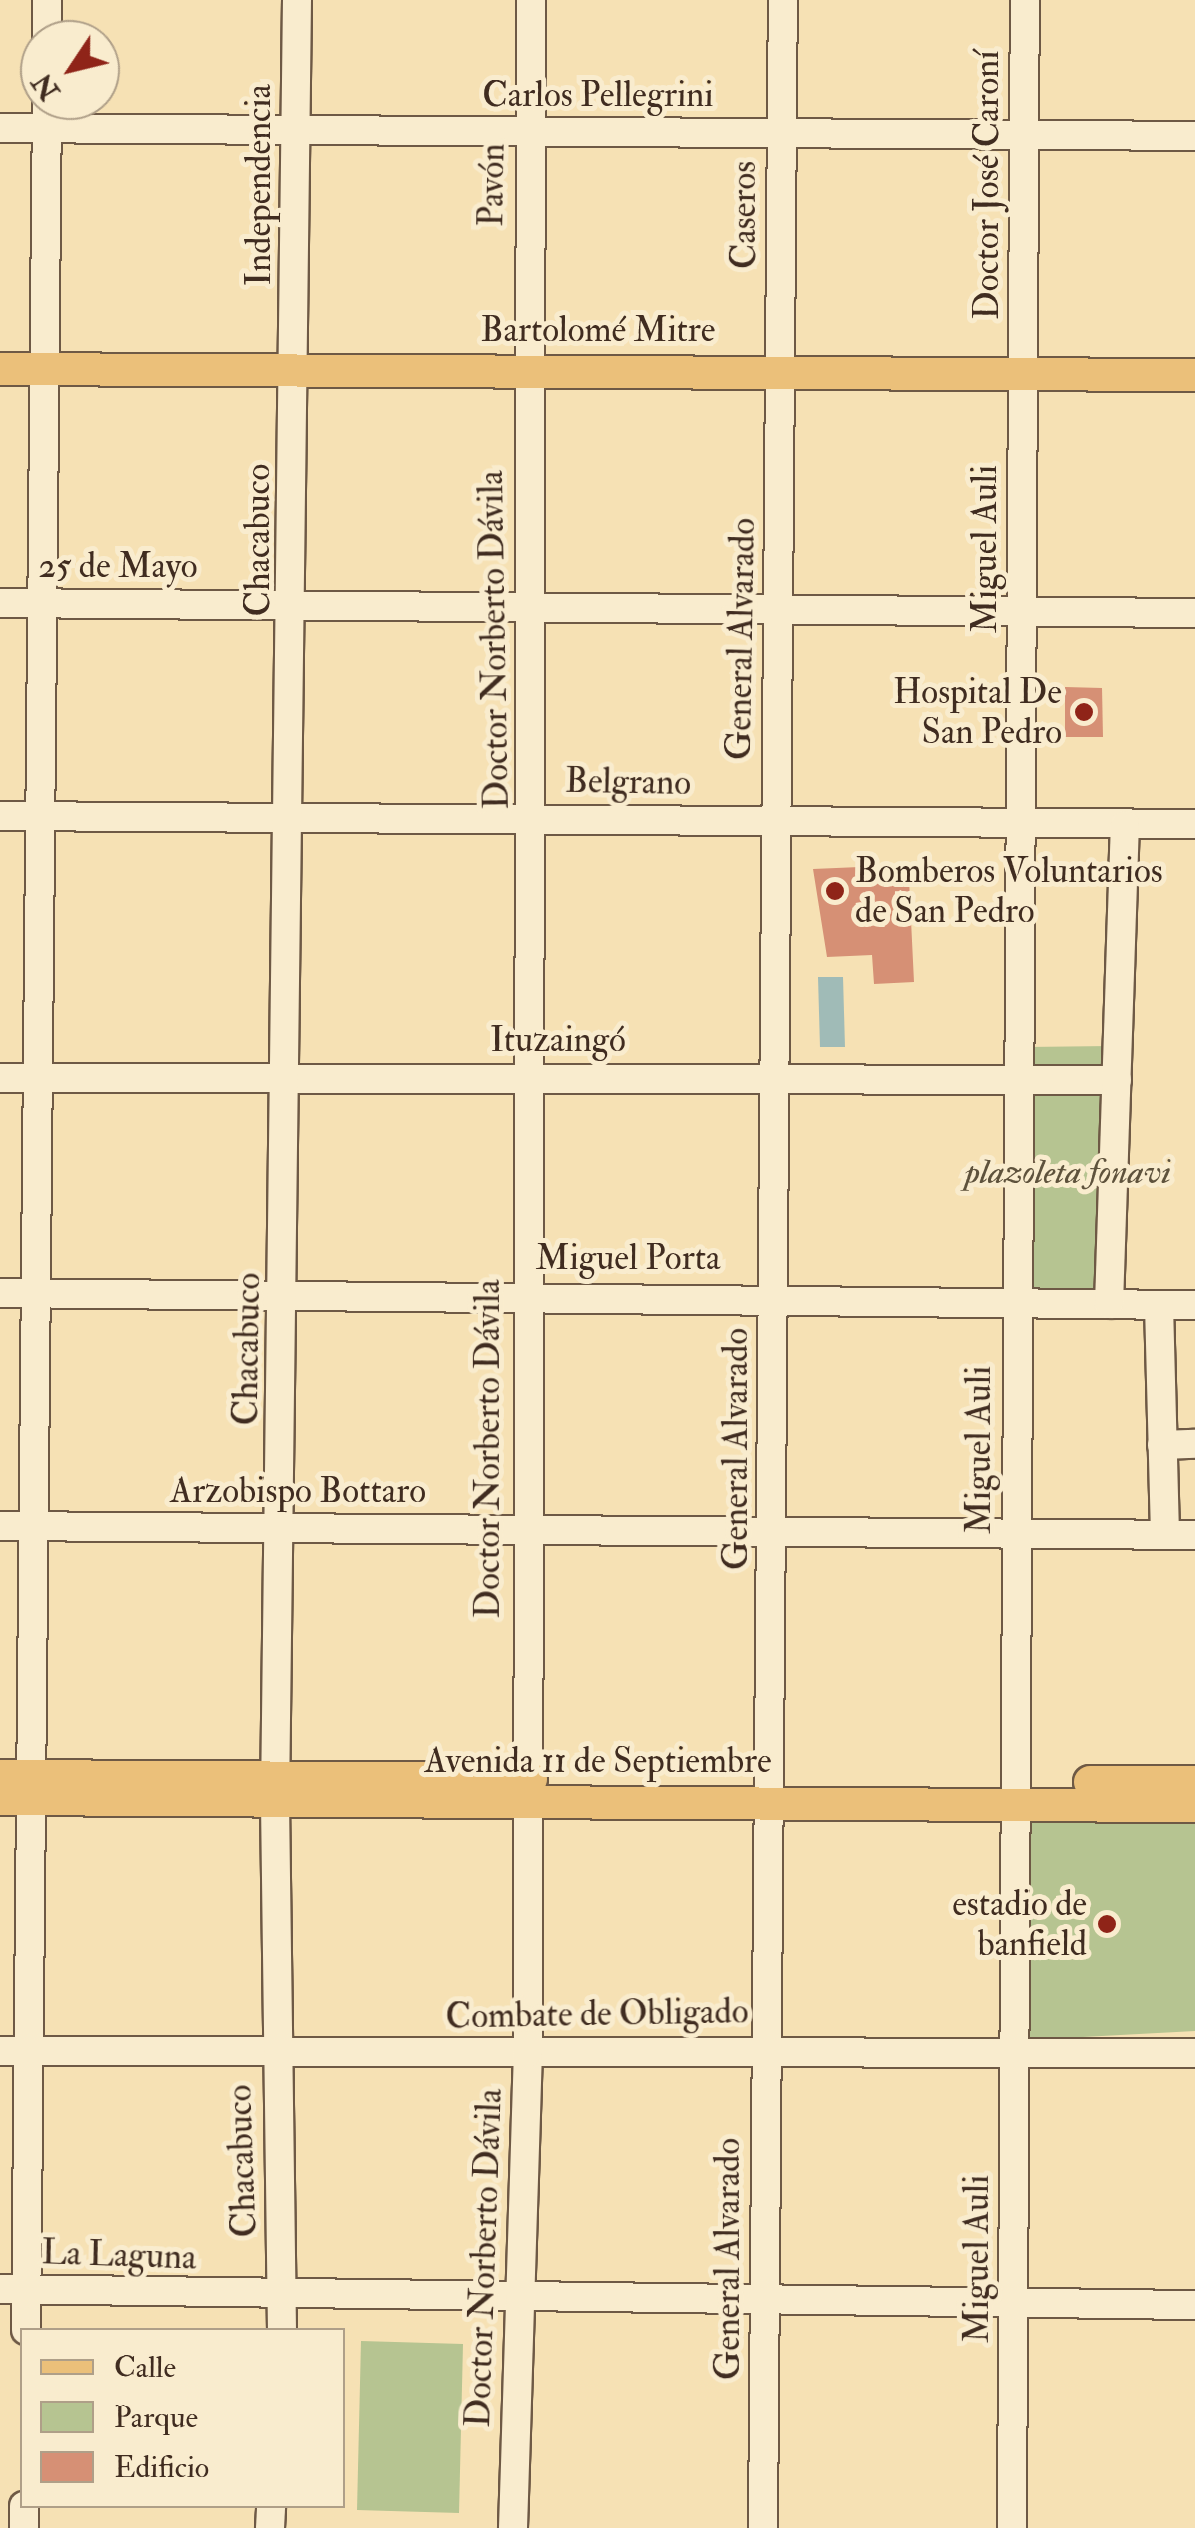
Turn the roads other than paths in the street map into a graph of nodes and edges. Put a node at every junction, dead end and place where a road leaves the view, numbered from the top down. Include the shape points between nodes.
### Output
1 (297, 0) edge
2 (531, 0) edge
3 (782, 0) edge
4 (1025, 0) edge
5 (120, 119) edge
6 (26, 120) edge
7 (46, 120) edge
8 (0, 128) edge
9 (296, 130) junction
10 (530, 132) junction
11 (782, 134) junction
12 (1025, 134) junction
13 (1195, 136) edge
14 (0, 369) edge
15 (44, 369) junction
16 (296, 370) junction
17 (528, 370) junction
18 (782, 370) junction
19 (1024, 371) junction
20 (1195, 375) edge
21 (0, 603) edge
22 (42, 603) junction
23 (296, 603) junction
24 (532, 604) junction
25 (780, 604) junction
26 (1022, 608) junction
27 (1195, 612) edge
28 (291, 815) junction
29 (0, 816) edge
30 (40, 816) junction
31 (534, 818) junction
32 (776, 822) junction
33 (1020, 824) junction
34 (1125, 824) junction
35 (1195, 824) edge
36 (530, 1077) junction
37 (776, 1077) junction
38 (1022, 1077) junction
39 (0, 1078) edge
40 (38, 1078) junction
41 (290, 1078) junction
42 (1116, 1080) junction
43 (286, 1291) junction
44 (0, 1293) edge
45 (36, 1294) junction
46 (524, 1295) junction
47 (773, 1296) junction
48 (1016, 1303) junction
49 (1109, 1304) junction
50 (1159, 1305) junction
51 (1195, 1305) edge
52 (1162, 1444) junction
53 (1195, 1444) edge
54 (0, 1526) edge
55 (34, 1527) junction
56 (280, 1528) junction
57 (526, 1530) junction
58 (774, 1531) junction
59 (1165, 1535) junction
60 (1195, 1535) edge
61 (1017, 1540) junction
62 (0, 1776) edge
63 (1195, 1782) edge
64 (275, 1789) junction
65 (526, 1790) junction
66 (22, 1791) edge
67 (772, 1791) junction
68 (1011, 1792) junction
69 (1195, 1806) edge
70 (765, 2050) junction
71 (0, 2051) edge
72 (29, 2052) junction
73 (528, 2052) junction
74 (1013, 2052) junction
75 (1195, 2053) edge
76 (277, 2058) junction
77 (13, 2289) edge
78 (284, 2297) junction
79 (766, 2300) junction
80 (522, 2301) junction
81 (1016, 2303) junction
82 (1195, 2305) edge
83 (25, 2328) edge
84 (282, 2328) edge
85 (513, 2528) edge
86 (763, 2528) edge
87 (1012, 2528) edge

1 - 9 street, Independencia
2 - 10 street, Pavón
3 - 11 street, Caseros
4 - 12 street, Doctor José Caroní
5 - 9 street, Carlos Pellegrini
6 - 8 street, Carlos Pellegrini
7 - 15 street
9 - 10 street, Carlos Pellegrini
9 - 16 street, Independencia
10 - 11 street, Carlos Pellegrini
10 - 17 street, Pavón
11 - 12 street, Carlos Pellegrini
11 - 18 street, Caseros
12 - 13 street, Carlos Pellegrini
12 - 19 street, Doctor José Caroní
14 - 15 main road, Bartolomé Mitre
15 - 16 main road, Bartolomé Mitre
15 - 22 street
16 - 17 main road, Bartolomé Mitre
16 - 23 street, Chacabuco
17 - 18 main road, Bartolomé Mitre
17 - 24 street, Doctor Norberto Dávila
18 - 19 main road, Bartolomé Mitre
18 - 25 street, General Alvarado
19 - 20 main road, Bartolomé Mitre
19 - 26 street, Miguel Auli
21 - 22 street, 25 de Mayo
22 - 23 street, 25 de Mayo
22 - 30 street
23 - 24 street, 25 de Mayo
23 - 28 street, Chacabuco
24 - 25 street, 25 de Mayo
24 - 31 street, Doctor Norberto Dávila
25 - 26 street, 25 de Mayo
25 - 32 street, General Alvarado
26 - 27 street, 25 de Mayo
26 - 33 street, Miguel Auli
28 - 30 street, Belgrano
28 - 31 street, Belgrano
28 - 41 street, Chacabuco
29 - 30 street, Belgrano
30 - 40 street
31 - 32 street, Belgrano
31 - 36 street, Doctor Norberto Dávila
32 - 33 street, Belgrano
32 - 37 street, General Alvarado
33 - 34 street, Belgrano
33 - 38 street, Miguel Auli
34 - 35 street, Belgrano
34 - 42 street
36 - 37 street, Ituzaingó
36 - 41 street, Ituzaingó
36 - 46 street, Doctor Norberto Dávila
37 - 38 street, Ituzaingó
37 - 47 street, General Alvarado
38 - 42 street, Ituzaingó
38 - 48 street, Miguel Auli
39 - 40 street, Ituzaingó
40 - 41 street, Ituzaingó
40 - 45 street
41 - 43 street, Chacabuco
42 - 49 street
43 - 45 street, Miguel Porta
43 - 46 street, Miguel Porta
43 - 56 street, Chacabuco
44 - 45 street, Miguel Porta
45 - 55 street
46 - 47 street, Miguel Porta
46 - 57 street, Doctor Norberto Dávila
47 - 48 street, Miguel Porta
47 - 58 street, General Alvarado
48 - 49 street, Miguel Porta
48 - 61 street, Miguel Auli
49 - 50 street, Miguel Porta
50 - 51 street, Miguel Porta
50 - 52 street
52 - 53 street
52 - 59 street
54 - 55 street, Arzobispo Bottaro
55 - 56 street, Arzobispo Bottaro
55 - 66 street
56 - 57 street, Arzobispo Bottaro
56 - 64 street, Chacabuco
57 - 58 street, Arzobispo Bottaro
57 - 65 street, Doctor Norberto Dávila
58 - 61 street, Arzobispo Bottaro
58 - 67 street, General Alvarado
59 - 60 street, Arzobispo Bottaro
59 - 61 street, Arzobispo Bottaro
61 - 68 street, Miguel Auli
62 - 66 main road, Avenida 11 de Septiembre
63 - 68 main road, Avenida 11 de Septiembre
64 - 65 main road, Avenida 11 de Septiembre
64 - 66 main road, Avenida 11 de Septiembre
64 - 76 street, Chacabuco
65 - 67 main road, Avenida 11 de Septiembre
65 - 73 street, Doctor Norberto Dávila
66 - 72 street
67 - 68 main road, Avenida 11 de Septiembre
67 - 70 street, General Alvarado
68 - 69 main road, Avenida 11 de Septiembre
68 - 74 street, Miguel Auli
70 - 73 street, Combate de Obligado
70 - 74 street, Combate de Obligado
70 - 79 street, General Alvarado
71 - 72 street, Combate de Obligado
72 - 76 street, Combate de Obligado
72 - 77 street
73 - 76 street, Combate de Obligado
73 - 80 street, Doctor Norberto Dávila
74 - 75 street, Combate de Obligado
74 - 81 street, Miguel Auli
76 - 78 street, Chacabuco
77 - 78 street, La Laguna
77 - 83 street
78 - 80 street, La Laguna
78 - 84 street, Chacabuco
79 - 80 street, La Laguna
79 - 81 street, La Laguna
79 - 86 street, General Alvarado
80 - 85 street, Doctor Norberto Dávila
81 - 82 street, La Laguna
81 - 87 street, Miguel Auli

